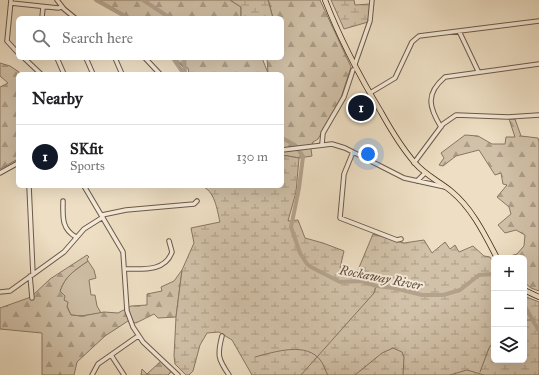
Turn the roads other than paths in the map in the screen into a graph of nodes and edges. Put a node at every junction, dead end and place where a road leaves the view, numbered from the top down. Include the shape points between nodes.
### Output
1 (56, 0) edge
2 (325, 0) edge
3 (372, 0) edge
4 (11, 1) edge
5 (43, 7) junction
6 (62, 7) junction
7 (68, 12) junction
8 (42, 16) edge
9 (69, 16) edge
10 (73, 16) edge
11 (539, 21) edge
12 (459, 31) junction
13 (16, 51) edge
14 (358, 51) junction
15 (350, 56) junction
16 (26, 60) edge
17 (58, 60) edge
18 (87, 60) edge
19 (116, 60) edge
20 (147, 60) edge
21 (355, 64) junction
22 (539, 64) edge
23 (353, 70) dead end
24 (478, 71) junction
25 (39, 72) edge
26 (63, 72) edge
27 (92, 72) edge
28 (121, 72) edge
29 (158, 72) edge
30 (370, 93) junction
31 (539, 115) edge
32 (441, 127) junction
33 (322, 144) junction
34 (284, 150) edge
35 (353, 152) junction
36 (414, 163) junction
37 (16, 164) edge
38 (0, 173) edge
39 (427, 175) junction
40 (417, 181) junction
41 (423, 183) junction
42 (445, 187) junction
43 (29, 188) edge
44 (85, 188) edge
45 (197, 201) dead end
46 (63, 202) dead end
47 (102, 216) junction
48 (76, 237) junction
49 (402, 239) dead end
50 (169, 241) dead end
51 (495, 255) edge
52 (125, 270) junction
53 (31, 275) junction
54 (526, 291) edge
55 (0, 292) edge
56 (539, 297) edge
57 (32, 298) dead end
58 (138, 336) junction
59 (222, 336) dead end
60 (111, 355) junction
61 (92, 375) edge
62 (124, 375) edge
63 (178, 375) edge
64 (229, 375) edge

1 - 6 street
2 - 15 main road
3 - 14 street via 370,21
4 - 5 street
4 - 13 street via 7,41
5 - 6 street
5 - 8 street
6 - 7 street
7 - 9 street
7 - 10 street
11 - 12 street
12 - 24 street
12 - 30 street via 416,37 396,78
14 - 15 street
14 - 21 street
15 - 21 main road
16 - 25 street
17 - 26 street
18 - 27 street
19 - 28 street
20 - 29 street
21 - 30 main road
22 - 24 street
23 - 33 street via 344,97 323,133
24 - 32 street via 446,76 433,92 431,107
30 - 36 main road
31 - 32 street via 508,117 458,114
32 - 36 street
33 - 34 street
33 - 35 street via 340,146
35 - 40 street via 396,174
35 - 49 street via 344,174 339,215 341,219 397,240
36 - 39 main road
37 - 38 street
39 - 40 street
39 - 41 street
39 - 42 main road
40 - 41 street
41 - 42 street
42 - 51 main road via 456,195 476,221
43 - 53 street
44 - 47 street
45 - 47 street via 194,204 117,212
46 - 48 street via 65,228
47 - 48 street
47 - 52 street via 121,248
48 - 53 street via 68,249
50 - 52 street via 172,252 163,264 157,267
52 - 58 street via 127,311
53 - 55 street via 8,291
53 - 57 street
54 - 56 main road
58 - 60 street
58 - 63 street
59 - 64 street via 219,358
60 - 61 street via 95,366
60 - 62 street

